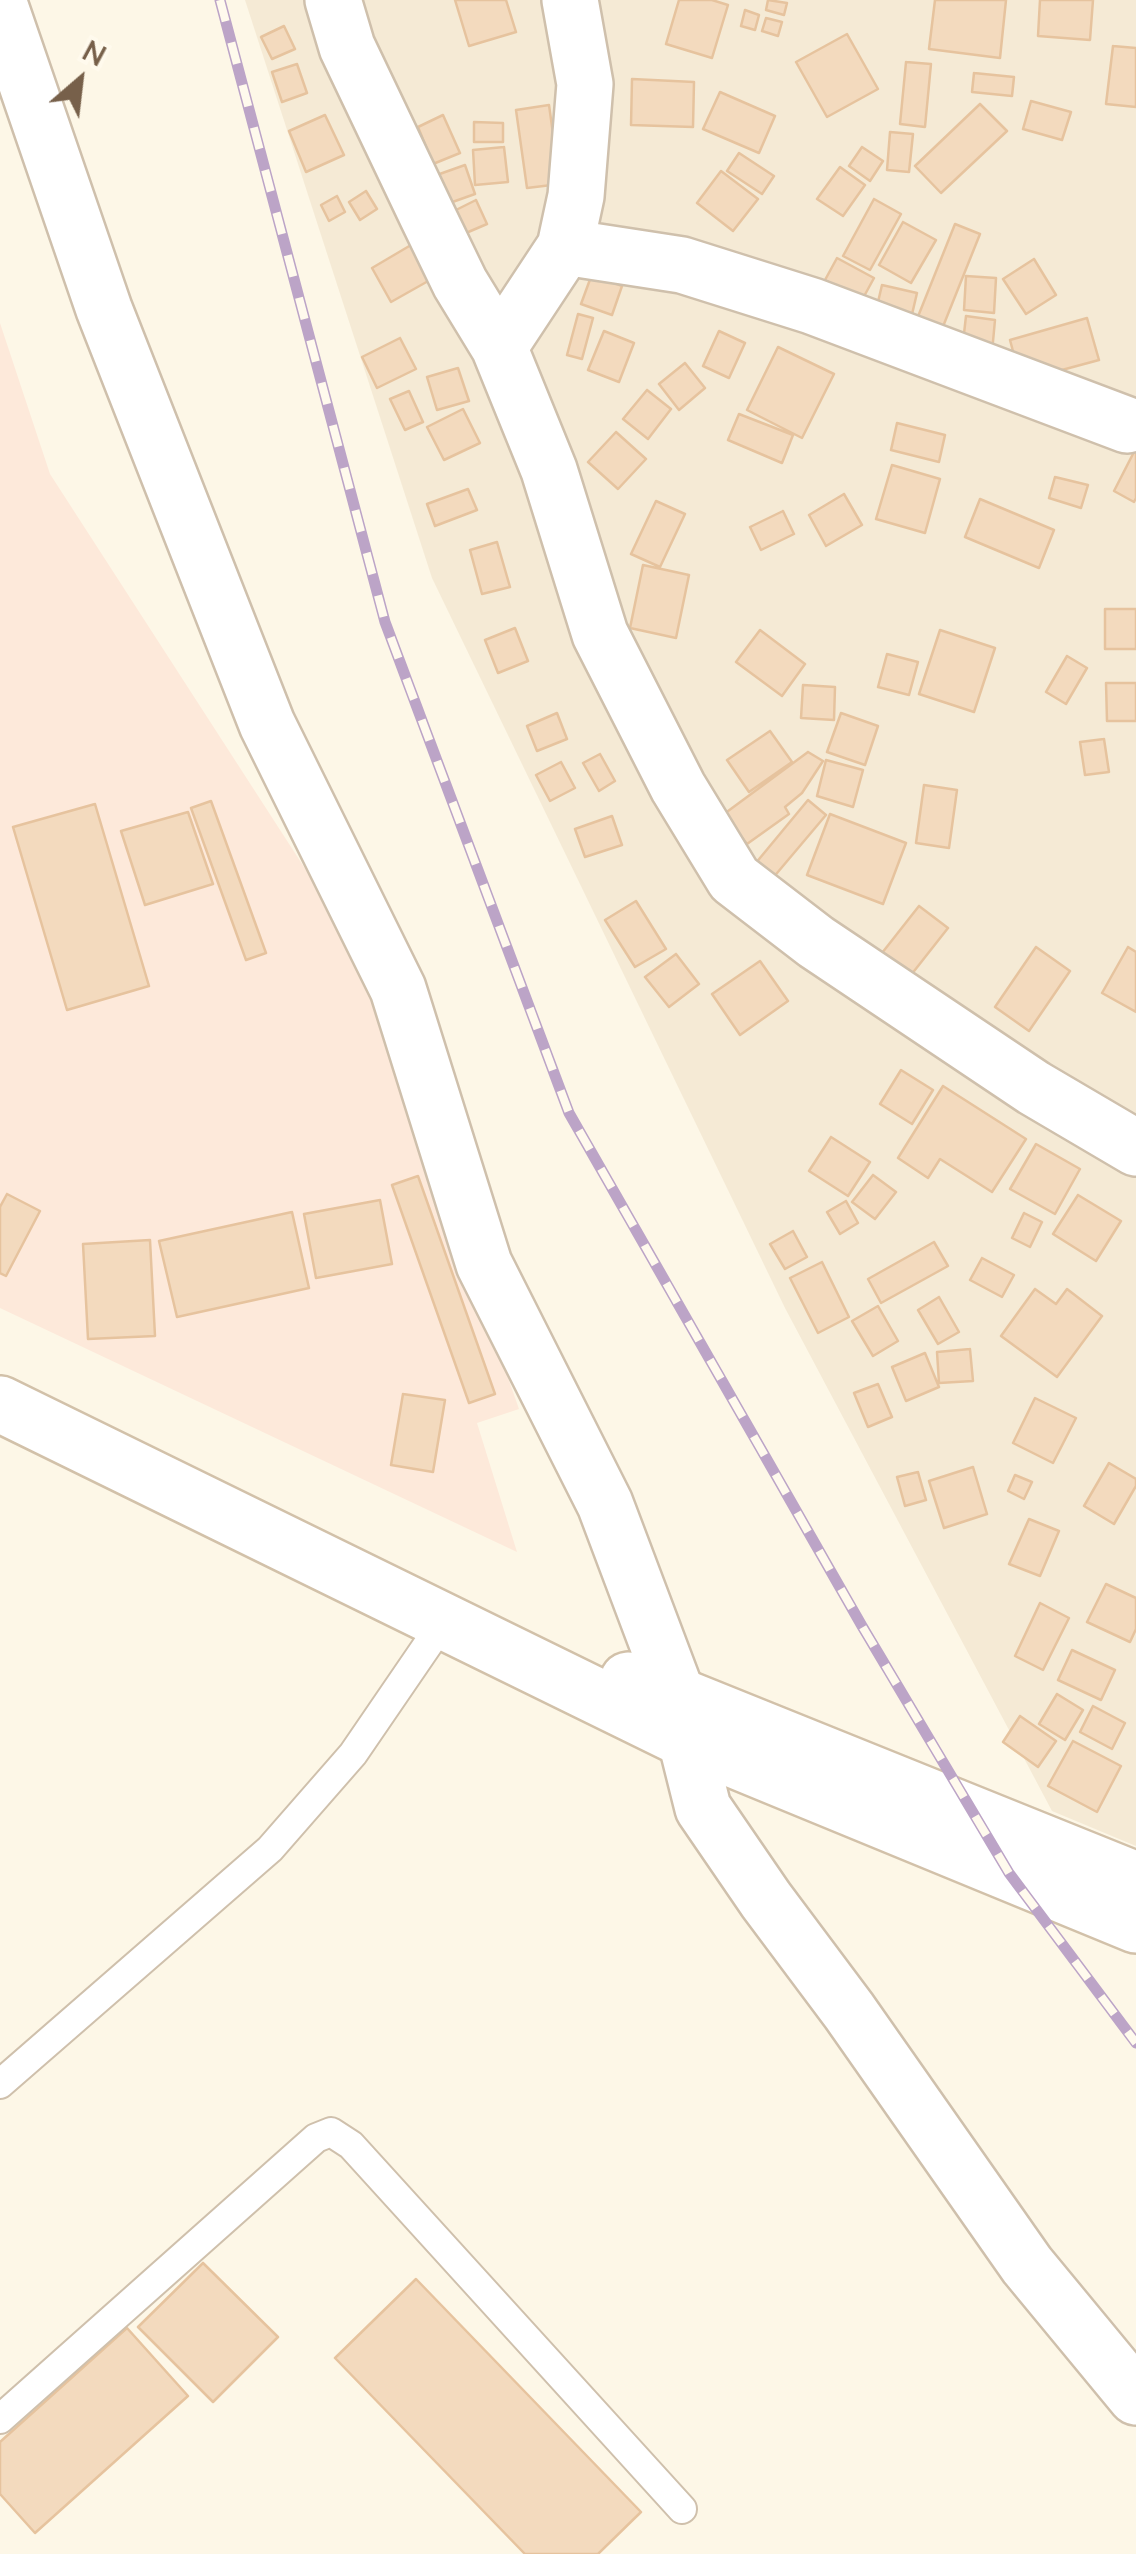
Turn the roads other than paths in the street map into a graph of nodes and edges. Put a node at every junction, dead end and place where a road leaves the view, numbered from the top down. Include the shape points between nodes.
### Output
1 (333, 0) edge
2 (570, 0) edge
3 (0, 6) edge
4 (565, 247) junction
5 (499, 346) junction
6 (1127, 426) dead end
7 (1136, 1148) edge
8 (0, 1404) edge
9 (444, 1620) junction
10 (681, 1718) junction
11 (1136, 1880) edge
12 (1136, 1926) edge
13 (0, 2084) edge
14 (1136, 2397) edge
15 (0, 2420) edge
16 (682, 2509) dead end

1 - 5 street via 346,47 426,215
2 - 4 street via 585,84
3 - 10 street via 104,310 267,724 398,989 484,1264 605,1504
4 - 5 street
4 - 6 street via 682,264 812,306
5 - 7 street via 549,470 600,634 734,879 1034,1088
8 - 9 street
9 - 10 street
9 - 13 lane via 353,1754 270,1849
10 - 11 street
10 - 12 street
10 - 14 street via 703,1808 1028,2265
15 - 16 lane via 316,2138 331,2132 351,2145

